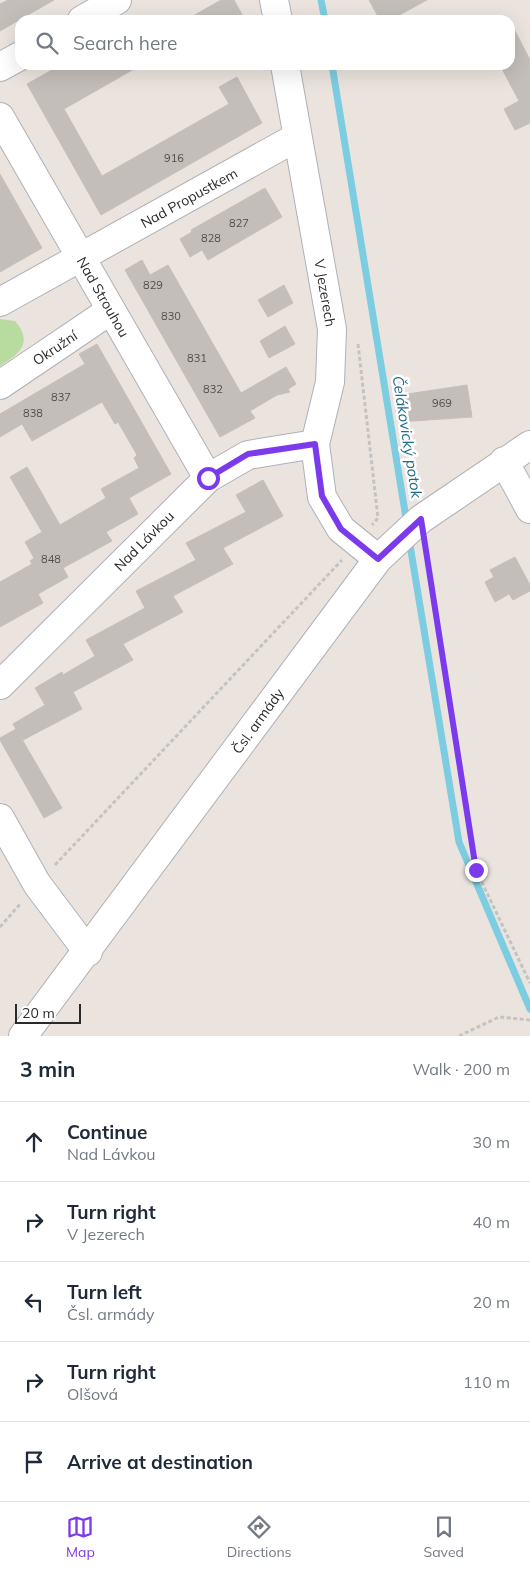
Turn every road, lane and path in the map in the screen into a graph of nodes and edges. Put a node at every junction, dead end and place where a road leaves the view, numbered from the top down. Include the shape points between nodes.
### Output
1 (117, 0) edge
2 (274, 0) edge
3 (91, 15) edge
4 (277, 15) edge
5 (15, 59) edge
6 (0, 67) edge
7 (286, 70) edge
8 (0, 117) edge
9 (298, 137) junction
10 (81, 258) junction
11 (0, 302) edge
12 (111, 310) junction
13 (0, 386) edge
14 (315, 444) junction
15 (530, 445) edge
16 (504, 461) junction
17 (208, 478) junction
18 (530, 509) edge
19 (419, 520) junction
20 (378, 548) junction
21 (0, 685) edge
22 (0, 818) edge
23 (37, 884) junction
24 (0, 927) edge
25 (88, 952) junction
26 (530, 984) edge
27 (528, 1021) edge
28 (23, 1036) edge
29 (459, 1036) edge

1 - 3 street
2 - 4 street
5 - 6 street
7 - 9 street, V Jezerech
8 - 10 street, Nad Strouhou
9 - 10 street, Nad Propustkem
9 - 14 street, V Jezerech via 332,329 330,382
10 - 11 street
10 - 12 street, Nad Strouhou
12 - 13 street, Okružní
12 - 17 street, Nad Strouhou
14 - 17 street, Nad Lávkou via 248,454
14 - 20 street, V Jezerech via 322,496 341,529
15 - 16 street, Čsl. armády
16 - 18 street
16 - 19 street, Čsl. armády
17 - 21 street, Nad Lávkou
19 - 20 street, Čsl. armády
19 - 26 path via 476,870
20 - 23 path via 124,790
20 - 25 street, Čsl. armády
22 - 23 street
23 - 24 path
23 - 25 street
25 - 28 street, Čsl. armády
27 - 29 path via 499,1017

